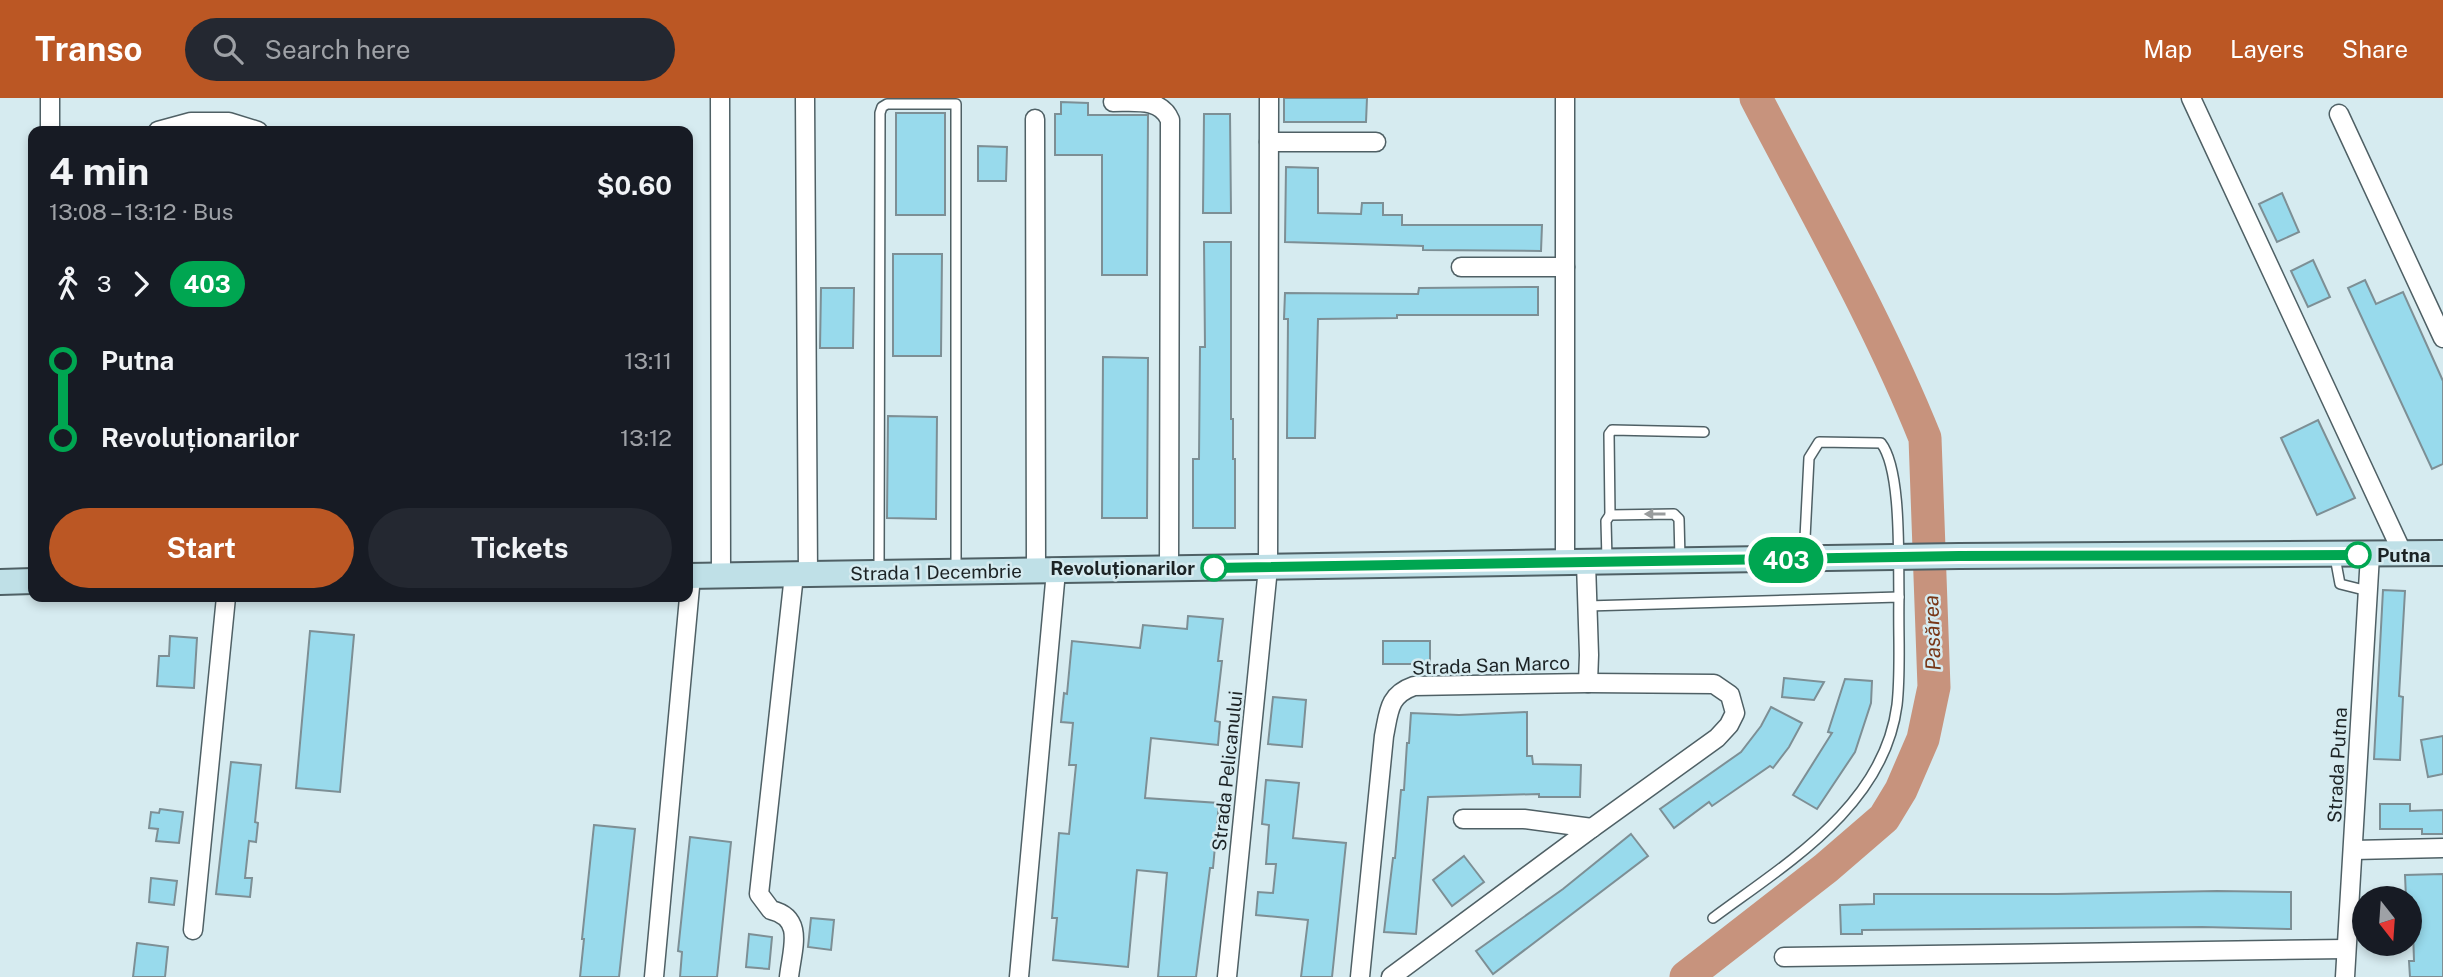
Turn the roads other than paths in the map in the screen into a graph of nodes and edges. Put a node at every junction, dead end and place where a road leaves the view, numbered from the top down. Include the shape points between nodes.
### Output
1 (50, 98) edge
2 (720, 98) edge
3 (1269, 98) edge
4 (1565, 98) edge
5 (2192, 98) edge
6 (805, 99) edge
7 (1113, 102) dead end
8 (2339, 114) dead end
9 (1035, 119) dead end
10 (50, 126) edge
11 (176, 126) edge
12 (242, 126) edge
13 (1269, 142) junction
14 (1376, 142) dead end
15 (1461, 267) dead end
16 (1565, 267) junction
17 (2443, 338) edge
18 (1704, 432) dead end
19 (1610, 514) junction
20 (2443, 553) edge
21 (2403, 554) junction
22 (2335, 555) junction
23 (2370, 555) junction
24 (1898, 558) junction
25 (1804, 559) junction
26 (1680, 561) junction
27 (1586, 563) junction
28 (1268, 568) junction
29 (1169, 569) junction
30 (1046, 571) junction
31 (956, 572) junction
32 (879, 573) junction
33 (801, 575) junction
34 (693, 576) edge
35 (721, 576) junction
36 (0, 582) edge
37 (28, 582) edge
38 (2368, 591) junction
39 (1899, 597) junction
40 (226, 602) edge
41 (688, 602) edge
42 (1587, 606) junction
43 (1588, 683) junction
44 (1463, 819) dead end
45 (1591, 828) junction
46 (2443, 848) edge
47 (2353, 850) junction
48 (1713, 918) dead end
49 (193, 930) dead end
50 (2346, 949) junction
51 (1784, 957) dead end
52 (654, 977) edge
53 (789, 977) edge
54 (1019, 977) edge
55 (1227, 977) edge
56 (1360, 977) edge
57 (1391, 977) edge
58 (2345, 977) edge

1 - 10 street
2 - 35 street
3 - 13 street, Strada Pelicanului
4 - 16 street, Strada San Marco
5 - 21 street
6 - 33 street
7 - 29 street via 1161,104 1170,120
8 - 17 street
9 - 30 street
11 - 12 street via 229,122
13 - 14 street
13 - 28 street, Strada Pelicanului
15 - 16 street
16 - 27 street, Strada San Marco
18 - 19 lane via 1612,430
26 -> 19 lane via 1679,519 1674,514
19 - 27 lane
20 - 21 main road, Strada 1 Decembrie
21 - 23 main road, Strada 1 Decembrie
22 - 23 main road, Strada 1 Decembrie
22 - 24 main road, Strada 1 Decembrie
22 - 38 lane via 2340,584
23 - 38 street, Strada Putna
24 - 25 main road, Strada 1 Decembrie
24 - 25 lane via 1895,479 1889,453 1881,443 1863,441 1819,442 1809,458
24 - 39 lane
25 - 26 main road, Strada 1 Decembrie
26 - 27 main road, Strada 1 Decembrie
27 - 28 main road, Strada 1 Decembrie
27 - 42 street, Strada San Marco
28 - 29 main road, Strada 1 Decembrie
28 - 55 street, Strada Pelicanului
29 - 30 main road, Strada 1 Decembrie
30 - 31 main road, Strada 1 Decembrie
30 - 54 street
31 - 32 main road, Strada 1 Decembrie
31 - 32 lane via 956,104 887,104 880,113
32 - 33 main road, Strada 1 Decembrie
33 - 35 main road, Strada 1 Decembrie
33 - 53 street via 759,894 771,910 790,918
34 - 35 main road, Strada 1 Decembrie
36 - 37 main road
38 - 47 street, Strada Putna
39 - 42 lane
39 - 48 lane via 1897,706 1881,761 1818,840
40 - 49 street
41 - 52 street
42 - 43 street, Strada San Marco
43 - 45 street via 1714,684 1730,695 1735,713 1717,738
43 - 56 street, Strada San Marco via 1414,686 1394,698 1384,736
44 - 45 street via 1524,819
45 - 57 street
46 - 47 street
47 - 50 street, Strada Putna
50 - 51 street
50 - 58 street, Strada Putna

